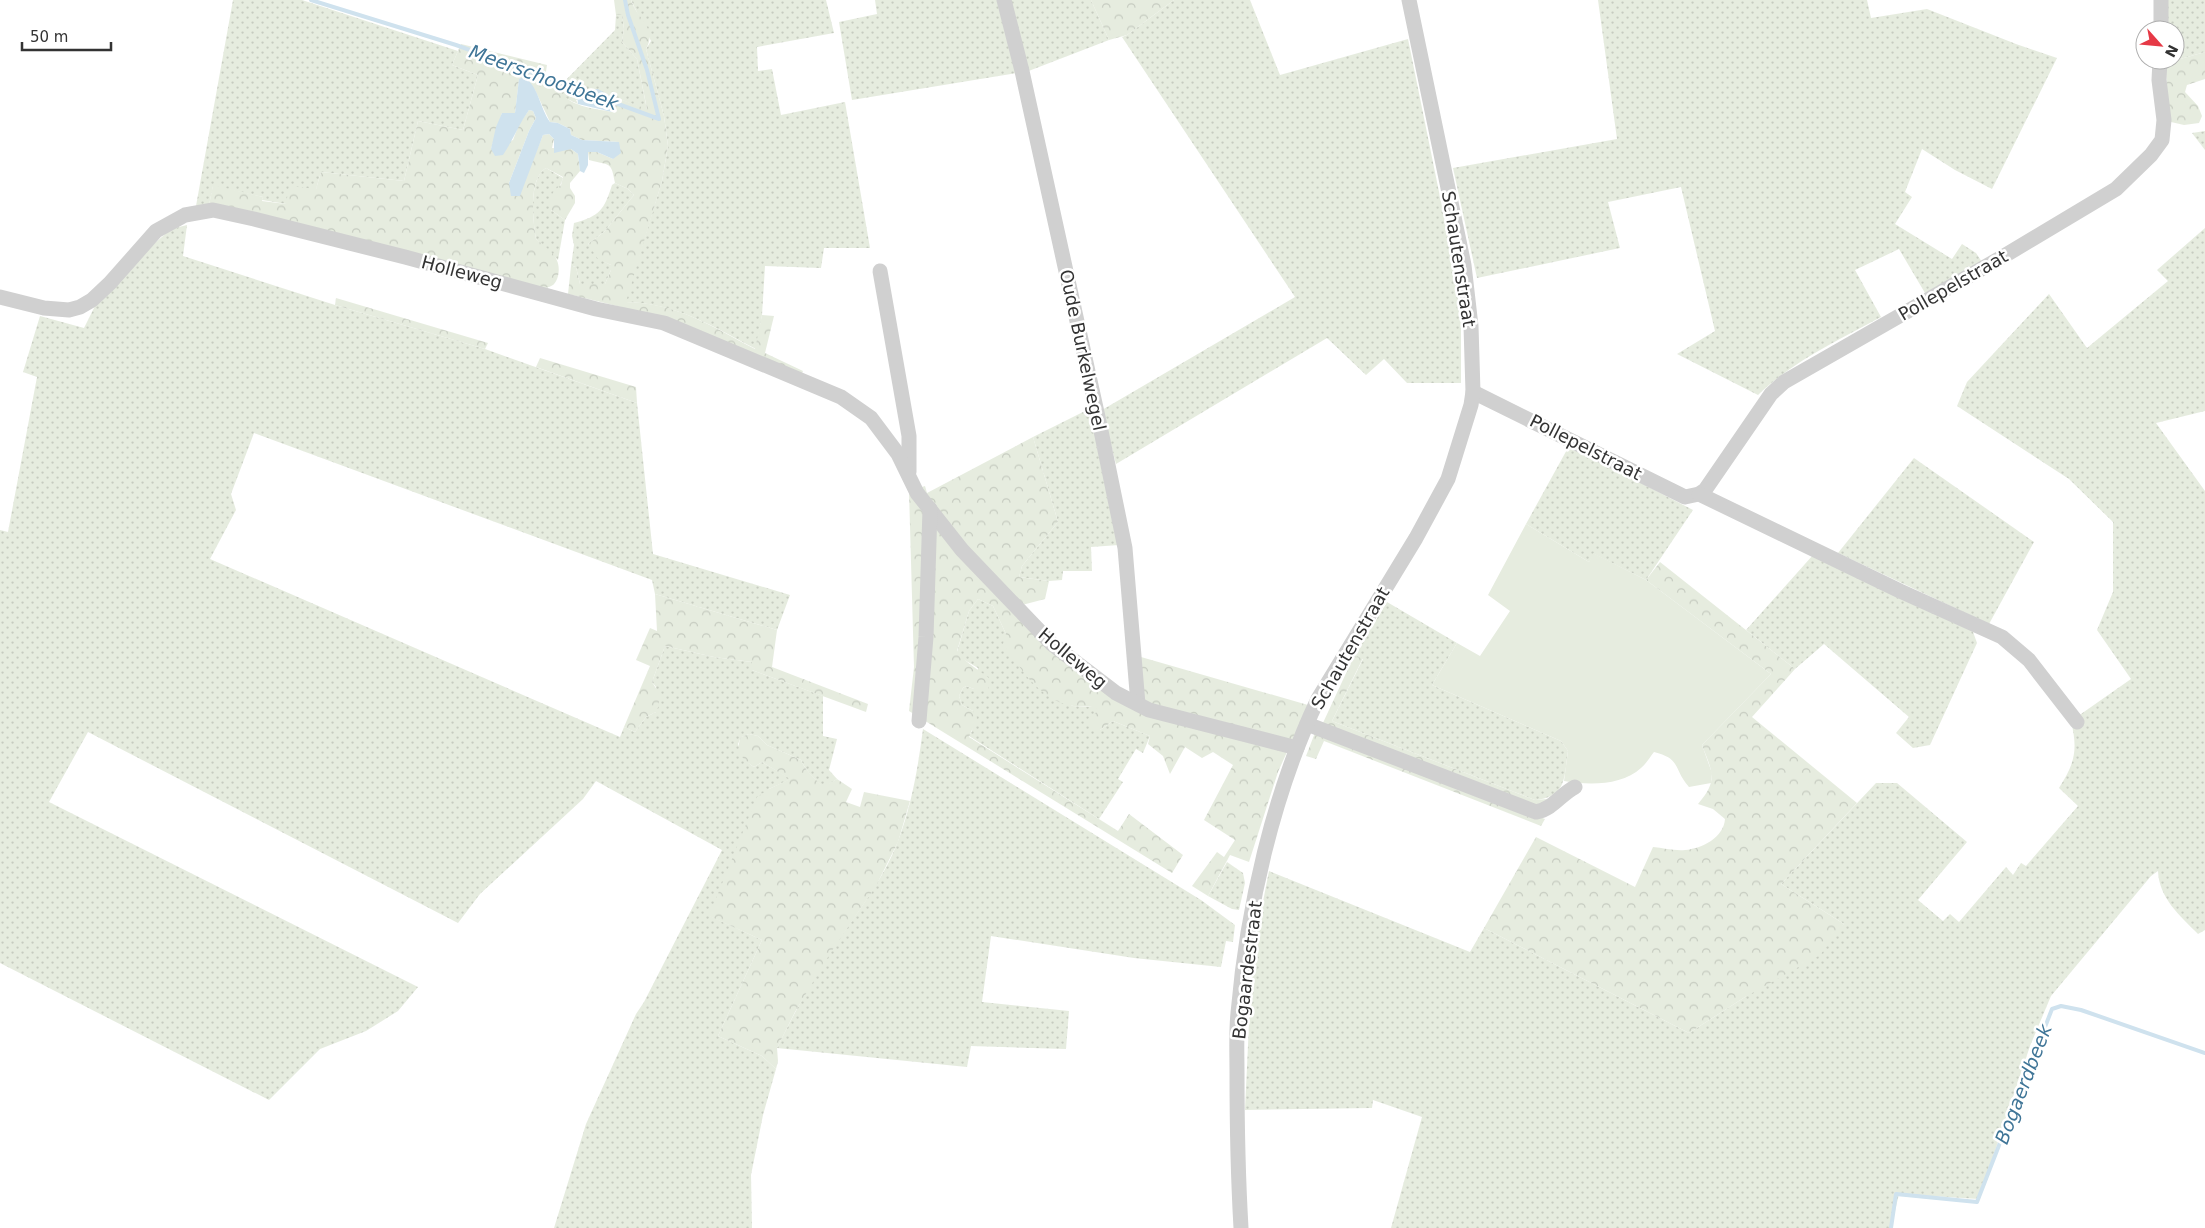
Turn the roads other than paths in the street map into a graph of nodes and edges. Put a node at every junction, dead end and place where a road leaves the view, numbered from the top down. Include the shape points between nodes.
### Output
1 (1004, 0) edge
2 (1409, 0) edge
3 (2162, 0) edge
4 (2161, 20) edge
5 (2160, 70) edge
6 (880, 271) dead end
7 (0, 297) edge
8 (1473, 392) junction
9 (910, 477) junction
10 (1699, 494) junction
11 (930, 509) junction
12 (1138, 704) junction
13 (919, 721) dead end
14 (2077, 722) dead end
15 (1307, 724) junction
16 (1297, 748) junction
17 (1575, 786) dead end
18 (1241, 1228) edge

1 - 12 street, Oude Burkelwegel via 1125,548
2 - 8 street, Schautenstraat via 1464,265 1471,326
3 - 4 street
5 - 10 street, Pollepelstraat via 2164,120 2162,140 2116,189 1784,382
6 - 9 street, Holleweg via 909,436
7 - 9 street, Holleweg via 44,308 69,310 80,307 110,283 156,231 185,215 213,210 596,309 664,323 841,397 871,418 898,454
8 - 10 street, Pollepelstraat via 1685,497
8 - 15 street, Schautenstraat via 1472,405 1448,479 1318,699
9 - 11 street, Holleweg
10 - 14 street, Pollepelstraat via 2002,637 2030,660
11 - 12 street, Holleweg via 962,550 1052,644 1116,693
11 - 13 street via 926,637
12 - 16 street, Holleweg via 1149,710
15 - 16 street, Schautenstraat
15 - 17 street via 1536,812 1547,810
16 - 18 street, Bogaardestraat via 1269,838 1248,925 1238,1014 1236,1140

